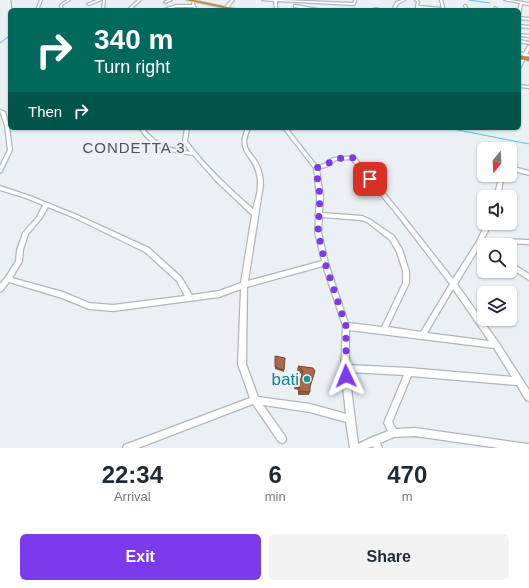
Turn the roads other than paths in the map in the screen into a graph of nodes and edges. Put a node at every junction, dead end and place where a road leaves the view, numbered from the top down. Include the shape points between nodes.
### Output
1 (69, 0) edge
2 (100, 0) edge
3 (140, 0) edge
4 (171, 0) edge
5 (233, 0) edge
6 (263, 0) edge
7 (355, 0) edge
8 (404, 0) edge
9 (505, 0) edge
10 (527, 0) edge
11 (275, 1) edge
12 (165, 2) dead end
13 (192, 2) edge
14 (334, 2) edge
15 (521, 3) junction
16 (88, 4) dead end
17 (529, 4) edge
18 (295, 6) dead end
19 (62, 8) edge
20 (130, 8) edge
21 (169, 8) edge
22 (226, 8) joint
23 (306, 8) edge
24 (394, 8) edge
25 (520, 8) edge
26 (529, 47) edge
27 (529, 55) edge
28 (521, 56) edge
29 (529, 59) edge
30 (0, 111) edge
31 (142, 130) edge
32 (187, 130) edge
33 (247, 130) edge
34 (287, 130) edge
35 (194, 154) junction
36 (316, 168) junction
37 (517, 170) edge
38 (0, 171) edge
39 (529, 173) edge
40 (0, 188) edge
41 (46, 205) junction
42 (255, 214) junction
43 (318, 216) junction
44 (517, 241) edge
45 (529, 242) edge
46 (477, 253) edge
47 (325, 263) junction
48 (517, 269) edge
49 (529, 277) edge
50 (8, 279) junction
51 (452, 284) junction
52 (244, 285) junction
53 (0, 289) edge
54 (190, 298) junction
55 (346, 326) junction
56 (384, 329) junction
57 (422, 336) junction
58 (497, 345) junction
59 (345, 368) junction
60 (409, 372) junction
61 (519, 381) junction
62 (529, 397) edge
63 (255, 400) junction
64 (350, 420) junction
65 (394, 433) junction
66 (282, 439) dead end
67 (376, 444) edge
68 (487, 445) edge
69 (127, 448) edge
70 (354, 448) edge
71 (358, 448) edge
72 (528, 448) edge

1 - 19 street
2 - 16 street
3 - 20 street
4 - 12 street
5 - 22 street
6 - 11 street
7 - 14 street via 354,4
8 - 24 street via 397,3
9 - 15 street
10 - 17 street
11 - 14 street
13 - 21 street
13 - 22 highway
15 - 17 street
15 - 25 street
18 - 23 street
26 - 28 street
27 - 28 street
28 - 29 highway
30 - 38 street via 3,112 7,126 10,150
31 - 35 street via 148,139 157,145
32 - 35 street via 186,141
33 - 42 street via 243,138 244,148 253,158 261,177
34 - 36 street
35 - 42 street via 217,181
36 - 43 street via 320,197
36 - 51 street via 335,159 352,157
37 - 39 street
40 - 41 street
41 - 50 street via 26,233 18,261
41 - 54 street via 147,250 179,279
42 - 52 street
43 - 47 street via 318,232
43 - 56 street via 362,218 370,221 392,238 400,251 406,272 406,283
44 - 45 street
46 - 51 street
47 - 52 street
47 - 55 street
48 - 49 street
50 - 53 street
50 - 54 street via 63,295 89,306 113,308
51 - 57 street
51 - 58 street
52 - 54 street via 219,294
52 - 63 street via 242,364
55 - 56 street
55 - 59 street
56 - 57 street
57 - 58 street
58 - 61 street
59 - 60 street
59 - 64 street
60 - 61 street
60 - 65 street via 388,423
61 - 62 street
63 - 64 street via 310,408
63 - 66 street
63 - 69 street
64 - 70 street
65 - 67 street
65 - 68 street via 415,432
67 - 71 street
68 - 72 street

